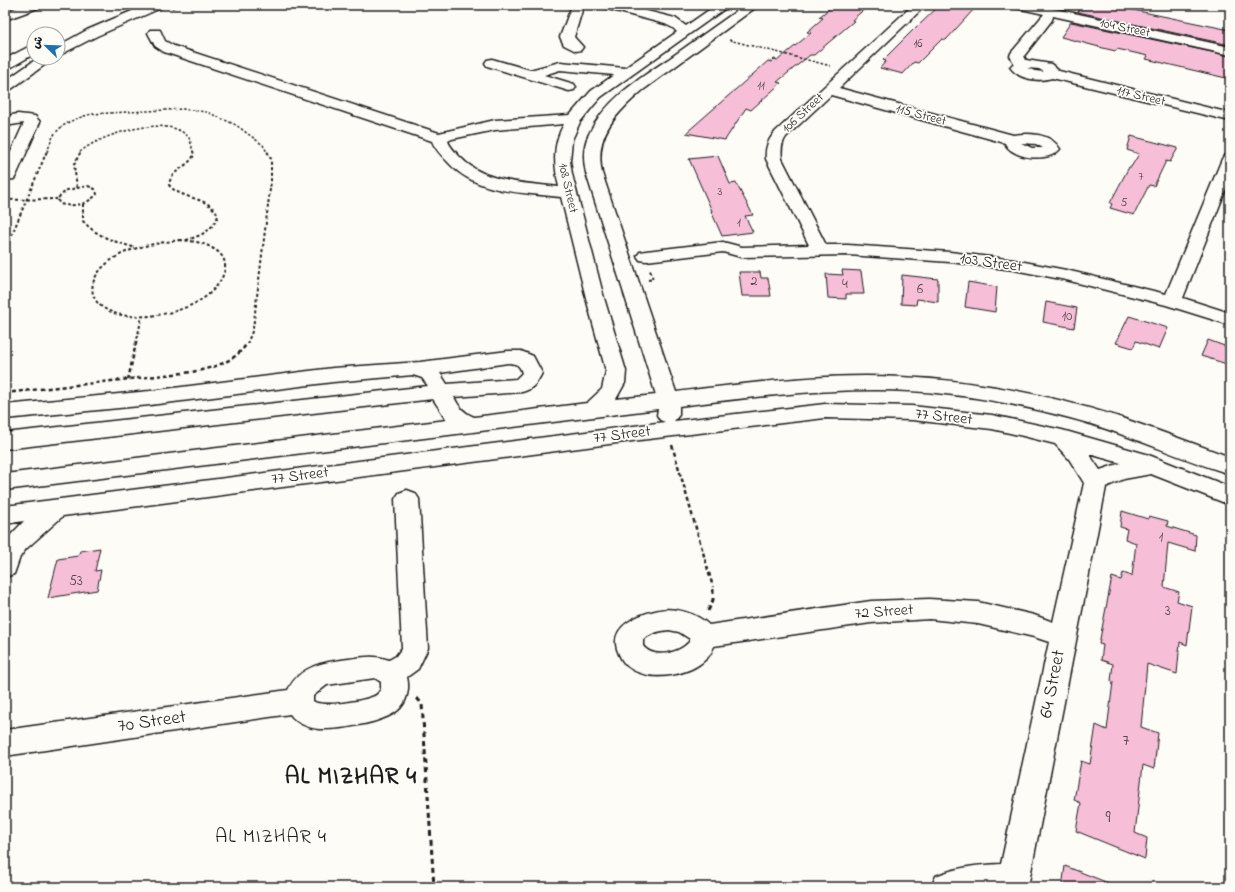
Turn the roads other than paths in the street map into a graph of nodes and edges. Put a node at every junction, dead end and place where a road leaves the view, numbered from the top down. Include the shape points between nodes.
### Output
1 (34, 5) edge
2 (129, 5) edge
3 (151, 5) edge
4 (157, 5) edge
5 (608, 5) edge
6 (654, 5) edge
7 (724, 5) edge
8 (753, 5) edge
9 (920, 5) edge
10 (1020, 5) edge
11 (579, 6) edge
12 (678, 11) dead end
13 (5, 16) edge
14 (698, 16) junction
15 (1047, 18) dead end
16 (117, 22) junction
17 (77, 27) dead end
18 (684, 32) junction
19 (155, 34) dead end
20 (712, 34) junction
21 (576, 47) dead end
22 (66, 48) edge
23 (1230, 51) edge
24 (26, 53) edge
25 (492, 64) dead end
26 (5, 65) edge
27 (35, 66) edge
28 (626, 72) junction
29 (530, 75) junction
30 (5, 87) edge
31 (569, 87) dead end
32 (828, 90) junction
33 (1230, 117) edge
34 (574, 119) junction
35 (5, 121) edge
36 (441, 139) junction
37 (1013, 140) dead end
38 (1230, 159) edge
39 (6, 178) edge
40 (568, 193) junction
41 (578, 229) junction
42 (606, 246) junction
43 (820, 250) junction
44 (646, 256) dead end
45 (1172, 301) junction
46 (1230, 319) edge
47 (420, 368) junction
48 (441, 391) junction
49 (199, 392) junction
50 (669, 401) junction
51 (592, 410) junction
52 (5, 412) edge
53 (194, 421) junction
54 (474, 425) junction
55 (640, 432) junction
56 (1062, 438) junction
57 (5, 441) edge
58 (280, 448) junction
59 (1152, 466) junction
60 (1230, 466) edge
61 (5, 482) edge
62 (1096, 482) junction
63 (196, 490) junction
64 (1230, 496) edge
65 (407, 499) dead end
66 (57, 508) junction
67 (5, 515) edge
68 (6, 555) edge
69 (695, 630) road end
70 (1063, 636) junction
71 (392, 678) junction
72 (300, 700) junction
73 (5, 743) edge
74 (1013, 883) edge
75 (947, 887) edge

1 - 13 street
2 - 17 street
3 - 16 street
4 - 16 street
5 - 18 street via 670,21 681,27
6 - 12 street
7 - 14 street, 108 Street
8 - 20 street, 108 Street
9 - 32 street, 106 Street
10 - 23 street, 104 Street
11 - 21 street via 567,37
14 - 18 street, 108 Street
14 - 20 street via 717,23
15 - 33 street, 117 Street via 1018,52 1017,56 1022,64 1045,67 1053,71 1052,74
16 - 22 street
18 - 28 street, 108 Street
19 - 36 street via 160,43 169,48
20 - 42 street, 108 Street via 624,99 609,114 597,133 592,153
24 - 26 street
25 - 29 street
27 - 30 street
28 - 29 street via 560,66
28 - 34 street, 108 Street via 596,94
29 - 31 street
32 - 37 street, 115 Street
32 - 43 street, 106 Street via 780,134 773,148 774,159
34 - 36 street via 495,125 451,134
34 - 40 street, 108 Street via 565,136 561,156
35 - 39 street via 26,118 32,122
36 - 40 street via 442,146 462,168 476,177 496,184
38 - 45 street
40 - 41 street, 108 Street
41 - 42 street via 591,244
41 - 51 street, 108 Street via 616,371 612,390 607,398
42 - 50 street, 108 Street
43 - 44 street, 103 Street via 745,252 723,247
43 - 45 street, 103 Street via 913,254 1014,265
45 - 46 street, 103 Street
47 - 48 street via 436,380
47 - 48 street via 521,357 529,363 532,373 522,385
47 - 49 street via 357,372
48 - 53 street
48 - 54 street via 454,416
49 - 52 street
49 - 53 street
50 - 51 street, 77 Street
50 - 55 street via 669,413 665,420
50 - 60 street, 77 Street via 827,384 956,388 1031,401 1090,416
51 - 54 street, 77 Street
53 - 57 street
54 - 58 street, 77 Street
55 - 56 street, 77 Street via 824,412 868,412 985,421
55 - 63 street, 77 Street
56 - 59 street, 77 Street via 1108,450
56 - 62 street via 1077,453
58 - 61 street, 77 Street
58 - 63 street via 213,465 198,478
59 - 62 street via 1124,470
59 - 64 street, 77 Street
62 - 70 street, 64 Street
63 - 66 street, 77 Street
65 - 71 street via 415,648 408,662
66 - 67 street, 77 Street
66 - 68 street
69 - 70 street, 72 Street via 871,612 930,609 978,613 1034,626
70 - 74 street, 64 Street
71 - 72 street via 383,668 375,667 323,674 308,682 300,694
71 - 72 street via 392,696 388,702 373,711 316,716 302,709
72 - 73 street, 70 Street
74 - 75 street via 976,881

